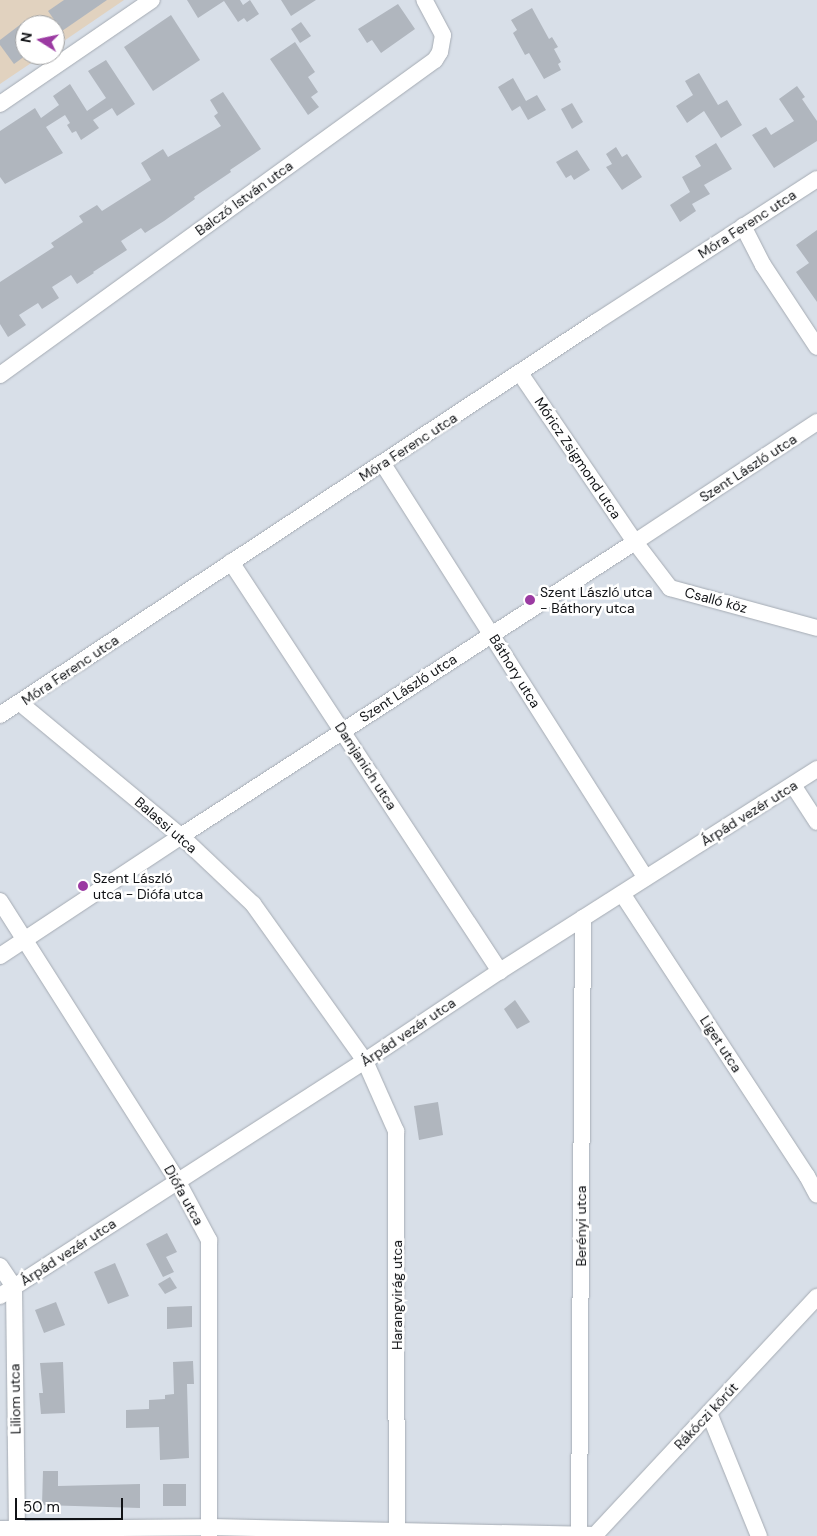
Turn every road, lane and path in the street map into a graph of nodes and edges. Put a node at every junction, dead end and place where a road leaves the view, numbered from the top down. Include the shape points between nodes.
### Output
1 (152, 0) edge
2 (424, 0) edge
3 (0, 104) edge
4 (817, 179) edge
5 (743, 226) junction
6 (817, 347) edge
7 (520, 373) junction
8 (0, 375) edge
9 (817, 422) edge
10 (383, 464) junction
11 (635, 542) junction
12 (231, 562) junction
13 (817, 628) edge
14 (491, 634) junction
15 (20, 703) junction
16 (0, 716) edge
17 (343, 730) junction
18 (817, 769) edge
19 (793, 785) junction
20 (817, 822) edge
21 (180, 836) junction
22 (646, 878) junction
23 (623, 894) junction
24 (0, 901) edge
25 (584, 918) junction
26 (25, 940) junction
27 (0, 956) edge
28 (500, 971) junction
29 (365, 1061) junction
30 (178, 1182) junction
31 (817, 1195) edge
32 (0, 1266) edge
33 (7, 1292) edge
34 (817, 1297) edge
35 (709, 1413) junction
36 (0, 1529) edge
37 (209, 1531) edge
38 (17, 1532) edge
39 (397, 1534) edge
40 (591, 1535) edge
41 (759, 1536) edge

1 - 3 street
2 - 8 street, Balczó István utca via 443,35 435,60
4 - 5 street, Móra Ferenc utca
5 - 6 street via 763,265
5 - 7 street, Móra Ferenc utca
7 - 10 street, Móra Ferenc utca
7 - 11 street, Móricz Zsigmond utca
9 - 11 street, Szent László utca
10 - 12 street, Móra Ferenc utca
10 - 14 street, Báthory utca
11 - 13 street, Csalló köz via 670,588
11 - 14 street, Szent László utca
12 - 15 street, Móra Ferenc utca
12 - 17 street, Damjanich utca
14 - 17 street, Szent László utca
14 - 22 street, Báthory utca
15 - 16 street, Móra Ferenc utca
15 - 21 street, Balassi utca
17 - 21 street, Szent László utca
17 - 28 street, Damjanich utca
18 - 19 street, Árpád vezér utca
19 - 20 street
19 - 22 street, Árpád vezér utca
21 - 26 street, Szent László utca
21 - 29 street, Balassi utca via 253,904
22 - 23 street, Árpád vezér utca
23 - 25 street, Árpád vezér utca
23 - 31 street, Liget utca
24 - 26 street, Diófa utca
25 - 28 street, Árpád vezér utca
25 - 40 street, Berényi utca
26 - 27 street, Szent László utca
26 - 30 street, Diófa utca
28 - 29 street, Árpád vezér utca
29 - 30 street, Árpád vezér utca
29 - 39 street, Harangvirág utca via 396,1131
30 - 33 street, Árpád vezér utca
30 - 37 street, Diófa utca via 209,1240
32 - 33 street
33 - 38 street, Liliom utca
34 - 35 street, Rákóczi körút
35 - 40 street, Rákóczi körút
35 - 41 street
36 - 38 street
37 - 38 street
37 - 39 street
39 - 40 street

